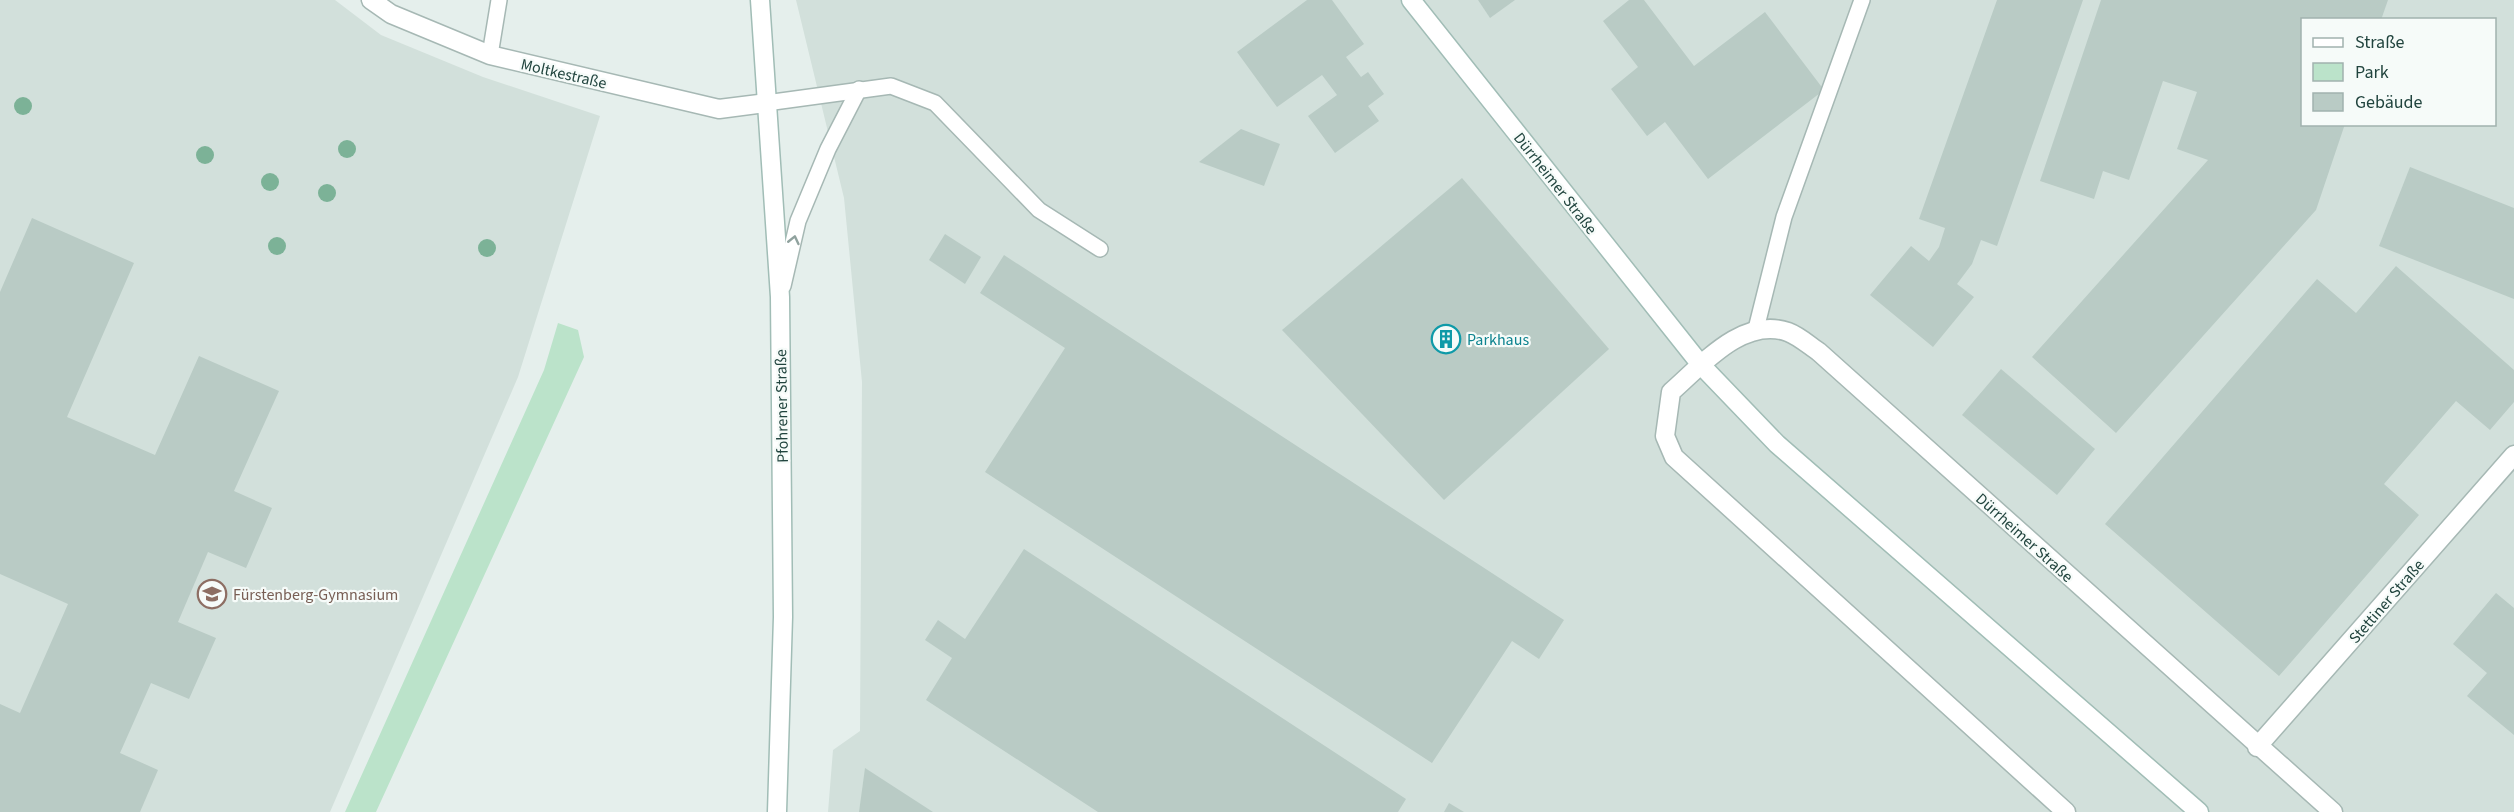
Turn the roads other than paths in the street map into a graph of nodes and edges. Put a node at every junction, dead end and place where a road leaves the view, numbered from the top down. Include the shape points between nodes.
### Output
1 (371, 0) edge
2 (499, 0) edge
3 (760, 0) edge
4 (1411, 0) edge
5 (1862, 0) edge
6 (490, 55) junction
7 (860, 89) junction
8 (766, 103) junction
9 (1100, 249) dead end
10 (780, 297) junction
11 (1755, 329) junction
12 (1701, 365) junction
13 (2514, 455) edge
14 (2258, 747) junction
15 (777, 812) edge
16 (2066, 812) edge
17 (2199, 812) edge
18 (2333, 812) edge

1 - 6 street, Moltkestraße via 391,14
2 - 6 lane
3 - 8 street, Pfohrener Straße
4 - 12 street, Dürrheimer Straße
5 - 11 lane via 1784,217
6 - 8 street, Moltkestraße via 719,109
7 - 8 lane
7 - 9 lane via 891,86 935,103 1039,210
10 -> 7 lane via 798,221 828,149
8 - 10 street, Pfohrener Straße
10 - 15 street, Pfohrener Straße via 783,617
11 - 12 street via 1724,346
11 - 14 street, Dürrheimer Straße via 1788,332 1819,352
12 - 16 street via 1671,392 1665,436 1674,457
12 - 17 street, Dürrheimer Straße via 1777,444
13 - 14 street, Stettiner Straße
14 - 18 street, Dürrheimer Straße

